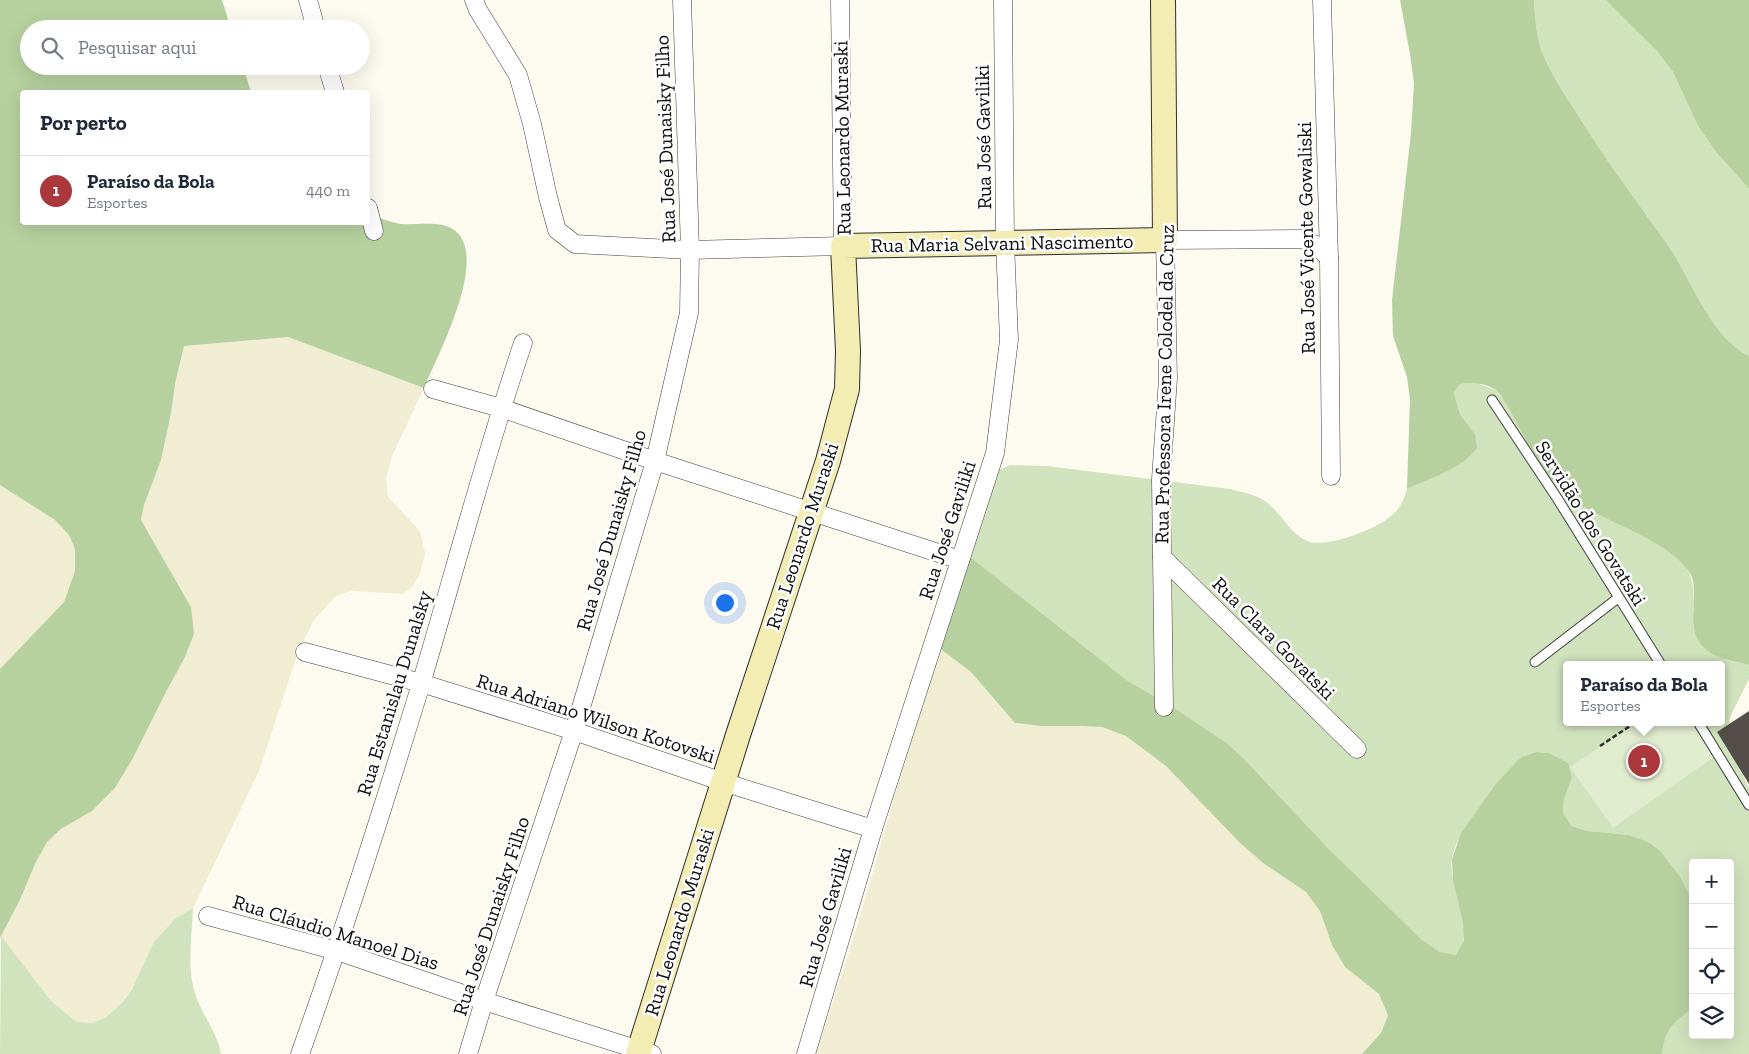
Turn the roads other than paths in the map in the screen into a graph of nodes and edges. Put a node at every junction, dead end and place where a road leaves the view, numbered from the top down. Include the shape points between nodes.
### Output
1 (308, 0) edge
2 (474, 0) edge
3 (682, 0) edge
4 (840, 0) edge
5 (1003, 0) edge
6 (1163, 0) edge
7 (1322, 0) edge
8 (314, 20) edge
9 (329, 75) edge
10 (333, 90) edge
11 (370, 216) edge
12 (374, 232) dead end
13 (1165, 240) junction
14 (1005, 243) junction
15 (843, 246) junction
16 (690, 250) junction
17 (1329, 258) junction
18 (523, 343) dead end
19 (433, 389) dead end
20 (1492, 400) dead end
21 (501, 408) junction
22 (655, 461) junction
23 (1330, 476) dead end
24 (810, 512) junction
25 (1162, 557) junction
26 (960, 560) junction
27 (1618, 598) junction
28 (306, 652) dead end
29 (1658, 661) edge
30 (1535, 662) dead end
31 (421, 683) junction
32 (1164, 707) dead end
33 (1700, 726) edge
34 (574, 731) junction
35 (1357, 749) dead end
36 (723, 782) junction
37 (1749, 805) edge
38 (873, 829) junction
39 (208, 916) dead end
40 (337, 951) junction
41 (484, 1001) junction
42 (643, 1053) edge
43 (300, 1054) edge
44 (468, 1054) edge
45 (806, 1054) edge

1 - 8 street
2 - 16 street, Rua Maria Selvani Nascimento via 518,75 557,230 575,244
3 - 16 street, Rua José Dunaisky Filho
4 - 15 street, Rua Leonardo Muraski
5 - 14 street, Rua José Gaviliki
6 - 13 street, Rua Professora Irene Colodel da Cruz
7 - 17 street, Rua José Vicente Gowaliski
9 - 10 street
11 - 12 street
13 - 14 street, Rua Maria Selvani Nascimento
13 - 17 street, Rua Maria Selvani Nascimento via 1302,239 1316,245
13 - 25 street, Rua Professora Irene Colodel da Cruz via 1168,378 1161,478
14 - 15 street, Rua Maria Selvani Nascimento
14 - 26 street, Rua José Gaviliki via 1009,340 994,454
15 - 16 street, Rua Maria Selvani Nascimento
15 - 24 street, Rua Leonardo Muraski via 847,388 828,461
16 - 22 street, Rua José Dunaisky Filho via 689,313
17 - 23 street, Rua José Vicente Gowaliski
18 - 21 street, Rua Estanislau Dunalsky
19 - 21 street
20 - 27 lane, Servidão dos Govatski
21 - 22 street
21 - 31 street, Rua Estanislau Dunalsky
22 - 24 street
22 - 34 street, Rua José Dunaisky Filho
24 - 26 street
24 - 36 street, Rua Leonardo Muraski
25 - 32 street, Rua Professora Irene Colodel da Cruz
25 - 35 street, Rua Clara Govatski
26 - 38 street, Rua José Gaviliki
27 - 29 lane, Servidão dos Govatski
27 - 30 lane
28 - 31 street, Rua Adriano Wilson Kotovski
31 - 34 street, Rua Adriano Wilson Kotovski
31 - 40 street, Rua Estanislau Dunalsky
33 - 37 lane
34 - 36 street, Rua Adriano Wilson Kotovski
34 - 41 street, Rua José Dunaisky Filho
36 - 38 street, Rua Adriano Wilson Kotovski
36 - 42 street, Rua Leonardo Muraski
38 - 45 street, Rua José Gaviliki
39 - 40 street, Rua Cláudio Manoel Dias
40 - 41 street, Rua Cláudio Manoel Dias
40 - 43 street, Rua Estanislau Dunalsky
41 - 42 street, Rua Cláudio Manoel Dias
41 - 44 street, Rua José Dunaisky Filho

